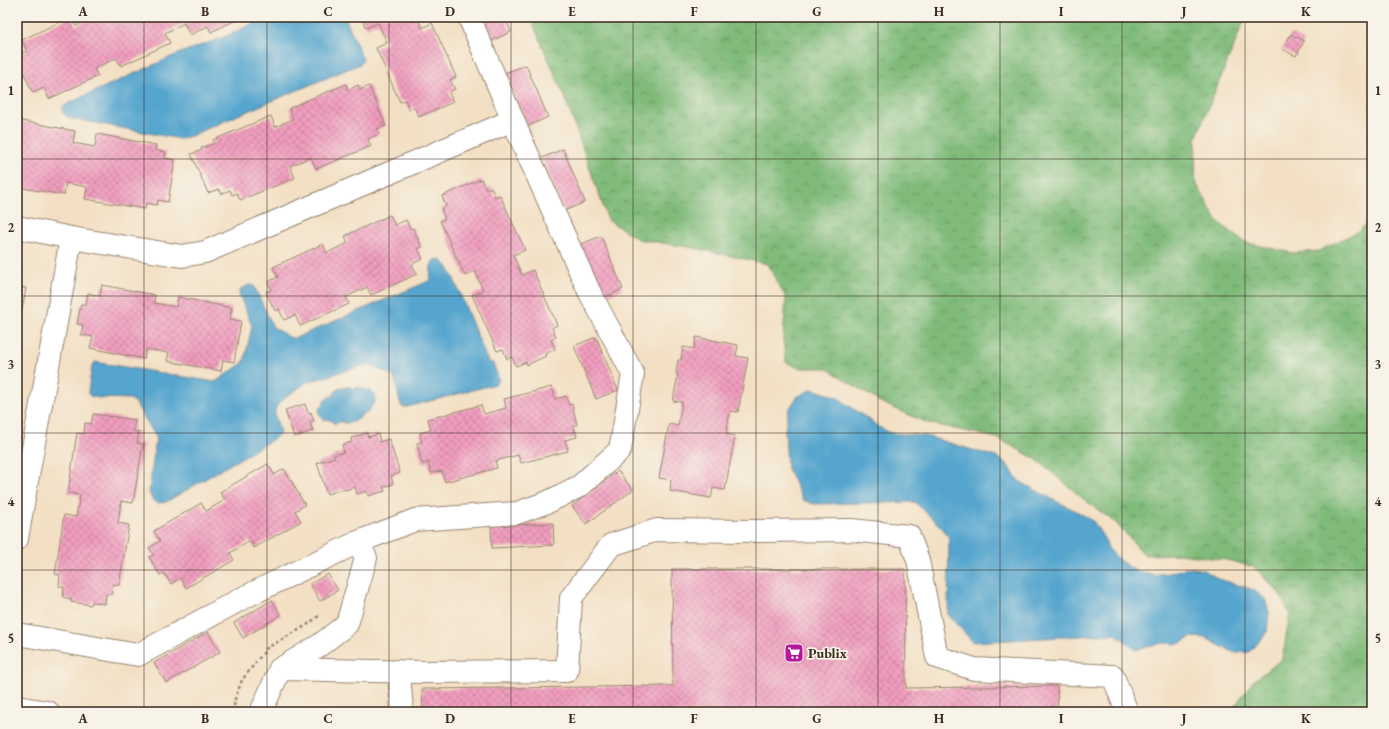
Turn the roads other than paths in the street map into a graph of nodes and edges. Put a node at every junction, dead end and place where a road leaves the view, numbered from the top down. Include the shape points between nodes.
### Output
1 (469, 17) edge
2 (513, 120) junction
3 (17, 227) edge
4 (71, 238) junction
5 (17, 539) edge
6 (358, 542) junction
7 (17, 634) edge
8 (280, 669) junction
9 (399, 671) junction
10 (17, 707) edge
11 (48, 712) edge
12 (261, 712) edge
13 (402, 712) edge
14 (1125, 712) edge

1 - 2 street
2 - 4 street via 205,252 182,256
2 - 6 street via 588,291 633,374 620,450 580,486 548,502 518,512 415,520
3 - 4 street
4 - 5 street
6 - 7 street via 243,598 138,654
6 - 8 street via 366,558 347,624 320,645
8 - 9 street
8 - 12 street
9 - 13 street
9 - 14 street via 567,671 571,598 611,544 657,530 851,530 909,536 918,560 937,657 974,669 1113,676
10 - 11 street

